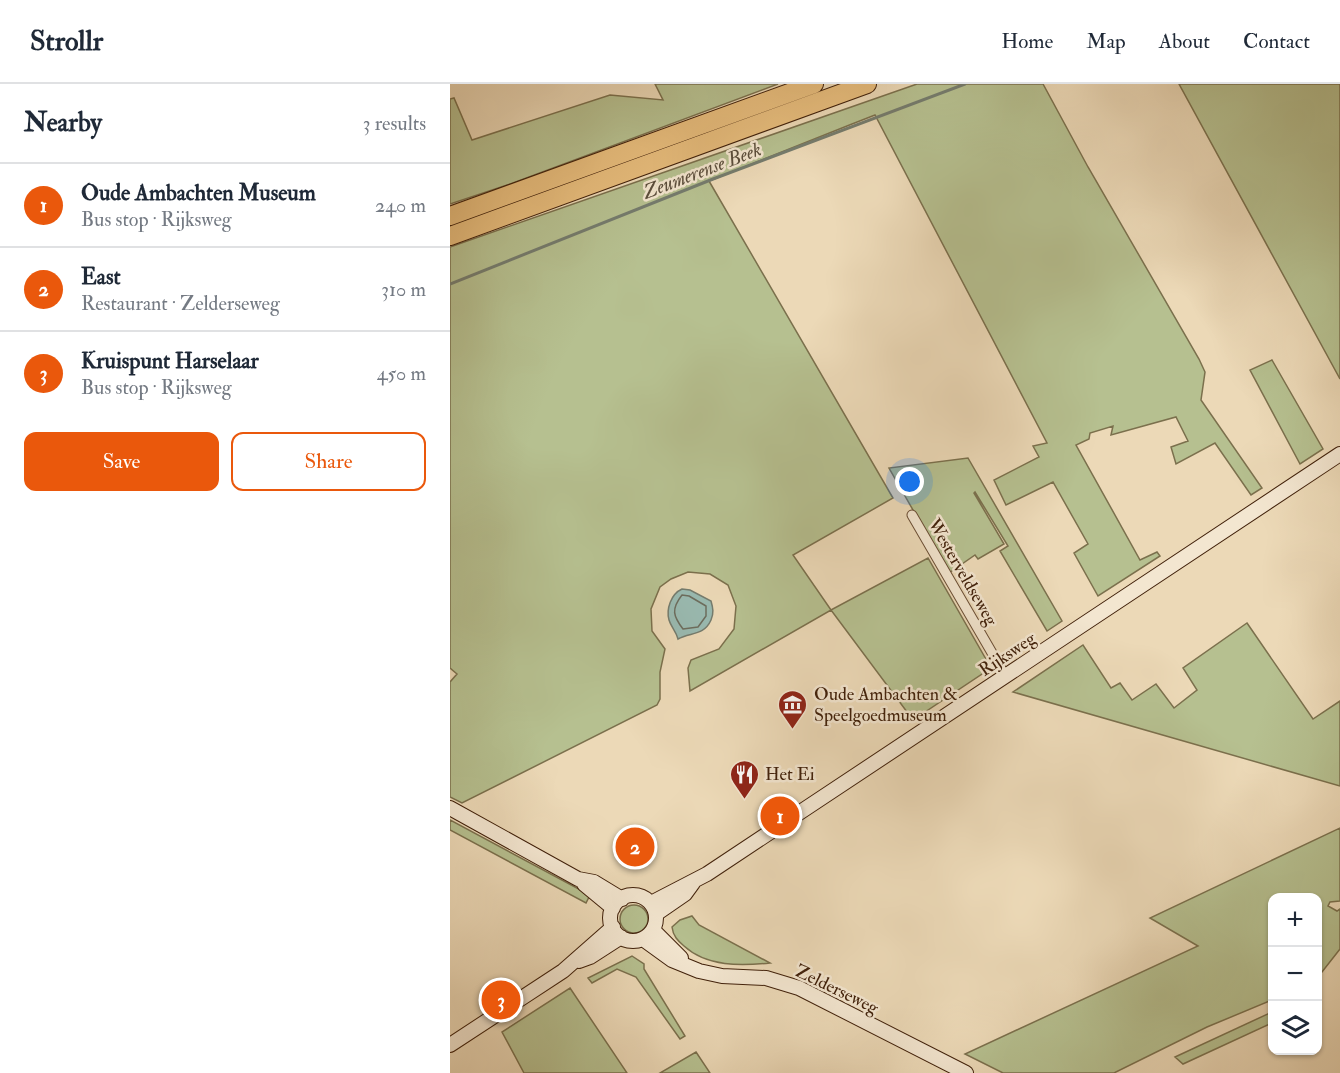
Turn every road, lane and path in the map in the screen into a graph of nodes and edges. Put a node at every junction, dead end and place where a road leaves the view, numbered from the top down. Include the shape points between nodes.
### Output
1 (814, 84) edge
2 (867, 84) edge
3 (450, 216) edge
4 (450, 236) edge
5 (1340, 454) edge
6 (912, 515) dead end
7 (1006, 676) junction
8 (450, 808) edge
9 (617, 903) junction
10 (653, 908) junction
11 (617, 932) junction
12 (648, 934) junction
13 (450, 1045) edge
14 (966, 1073) edge

1 - 3 highway
2 - 4 highway
5 - 7 main road, Rijksweg
6 - 7 street, Westerveldseweg
7 - 10 main road, Rijksweg via 693,882 680,886
8 - 9 main road via 578,879 594,882
9 - 10 main road via 634,895
9 - 11 main road via 610,918
10 - 12 main road
11 - 12 main road via 628,940
11 - 13 main road via 590,957 574,962
12 - 14 main road, Zelderseweg via 678,954 685,964 713,975 788,983

